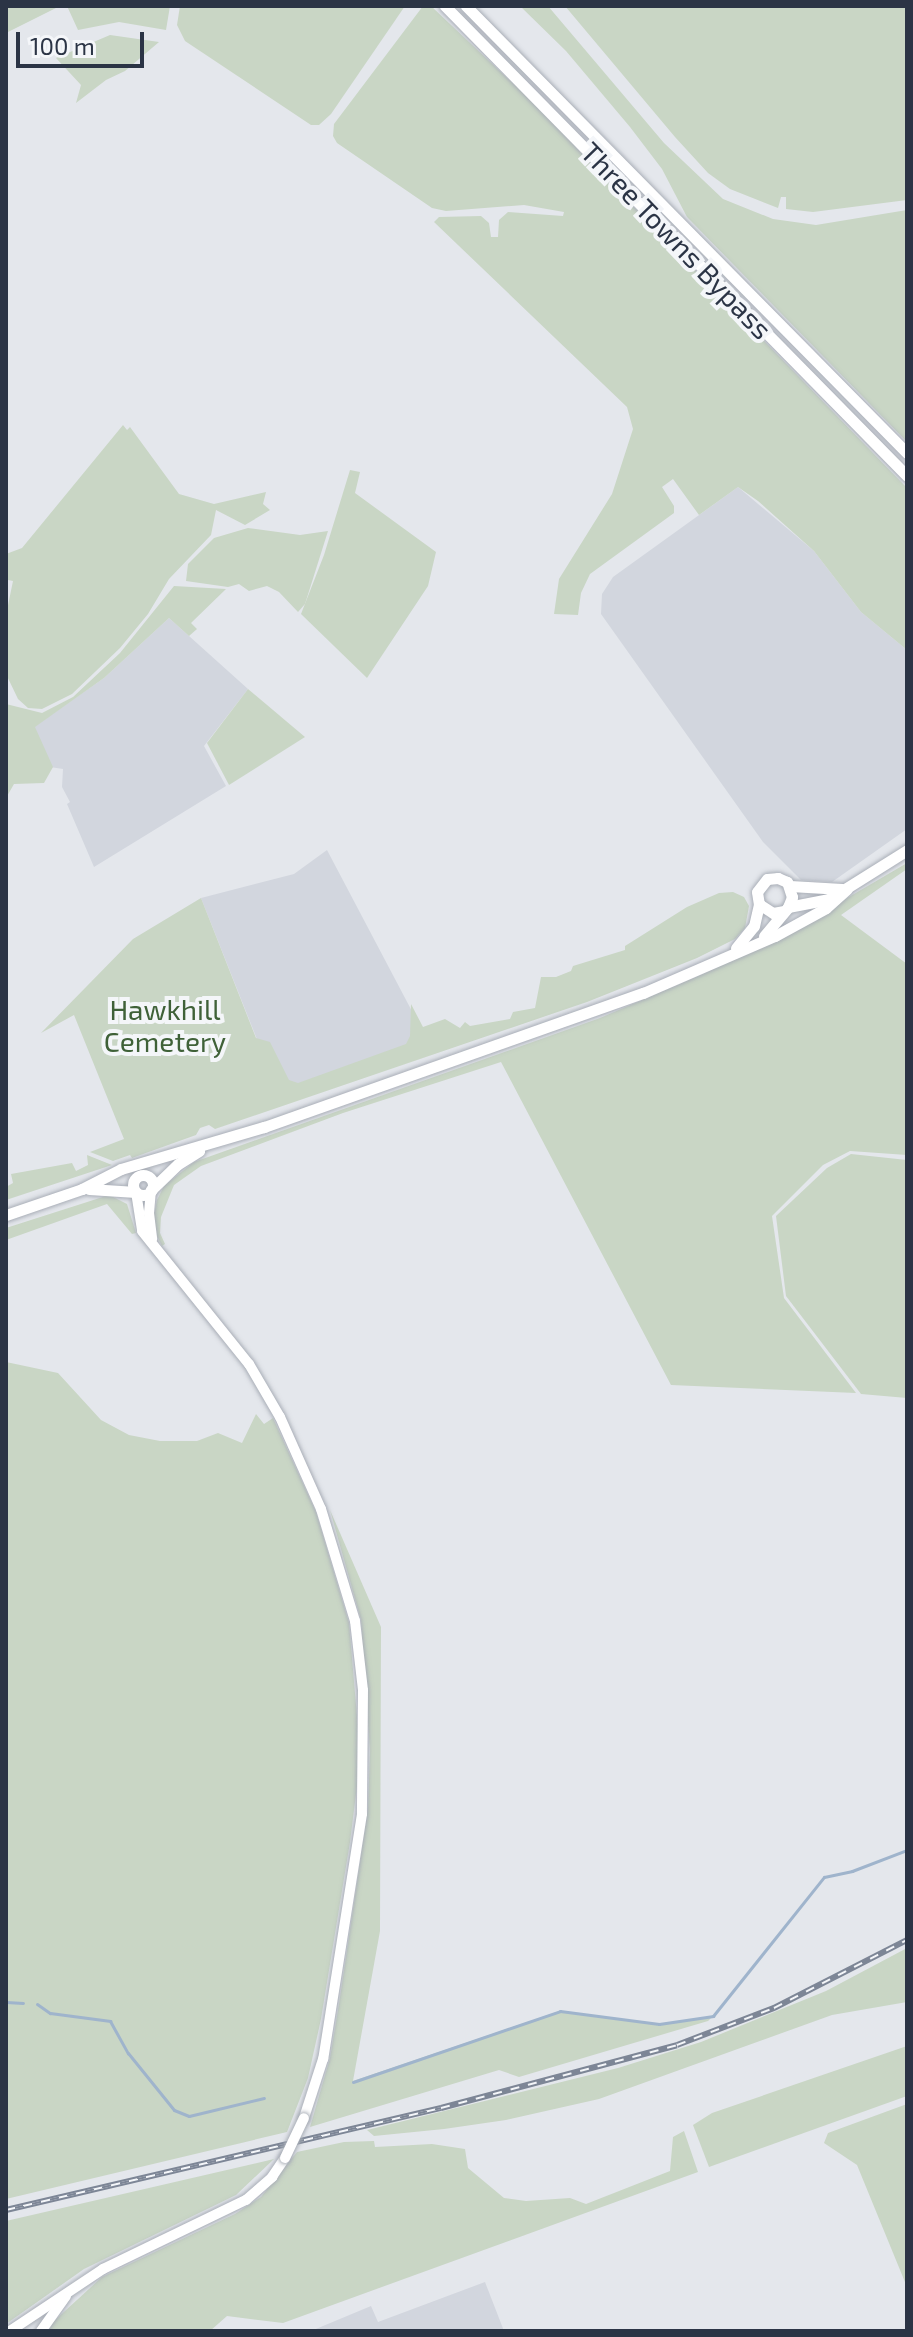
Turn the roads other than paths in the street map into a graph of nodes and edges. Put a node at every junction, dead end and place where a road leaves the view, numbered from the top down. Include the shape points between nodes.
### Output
1 (445, 6) edge
2 (466, 6) edge
3 (907, 453) edge
4 (907, 476) edge
5 (907, 850) edge
6 (790, 886) junction
7 (847, 889) junction
8 (759, 904) junction
9 (786, 909) junction
10 (747, 947) junction
11 (725, 958) junction
12 (206, 1146) junction
13 (182, 1152) junction
14 (139, 1176) junction
15 (105, 1178) junction
16 (82, 1189) junction
17 (151, 1190) junction
18 (136, 1192) junction
19 (6, 1215) edge
20 (154, 1246) junction
21 (72, 2288) junction
22 (10, 2331) edge
23 (41, 2331) edge

1 - 4 main road, Three Towns Bypass
2 - 3 main road, Three Towns Bypass
5 - 7 main road
6 - 7 main road
6 - 8 main road via 778,878 767,879 757,892
6 - 9 main road
7 - 9 main road via 821,902
7 - 10 main road via 826,908
8 - 9 main road via 773,913
8 - 11 main road via 746,940
9 - 10 main road via 772,929
10 - 11 main road
11 - 12 main road via 583,1016
12 - 13 main road
12 - 17 main road
13 - 14 main road
13 - 15 main road
14 - 15 main road
14 - 17 main road via 151,1180
14 - 18 main road via 133,1183
15 - 16 main road
16 - 18 main road
16 - 19 main road
17 - 18 main road via 144,1195
17 - 20 main road
18 - 20 main road via 139,1223
20 - 21 main road, bridge via 249,1364 280,1417 321,1509 355,1621 363,1690 362,1814 323,2059 285,2158 246,2200
21 - 22 main road
21 - 23 main road

